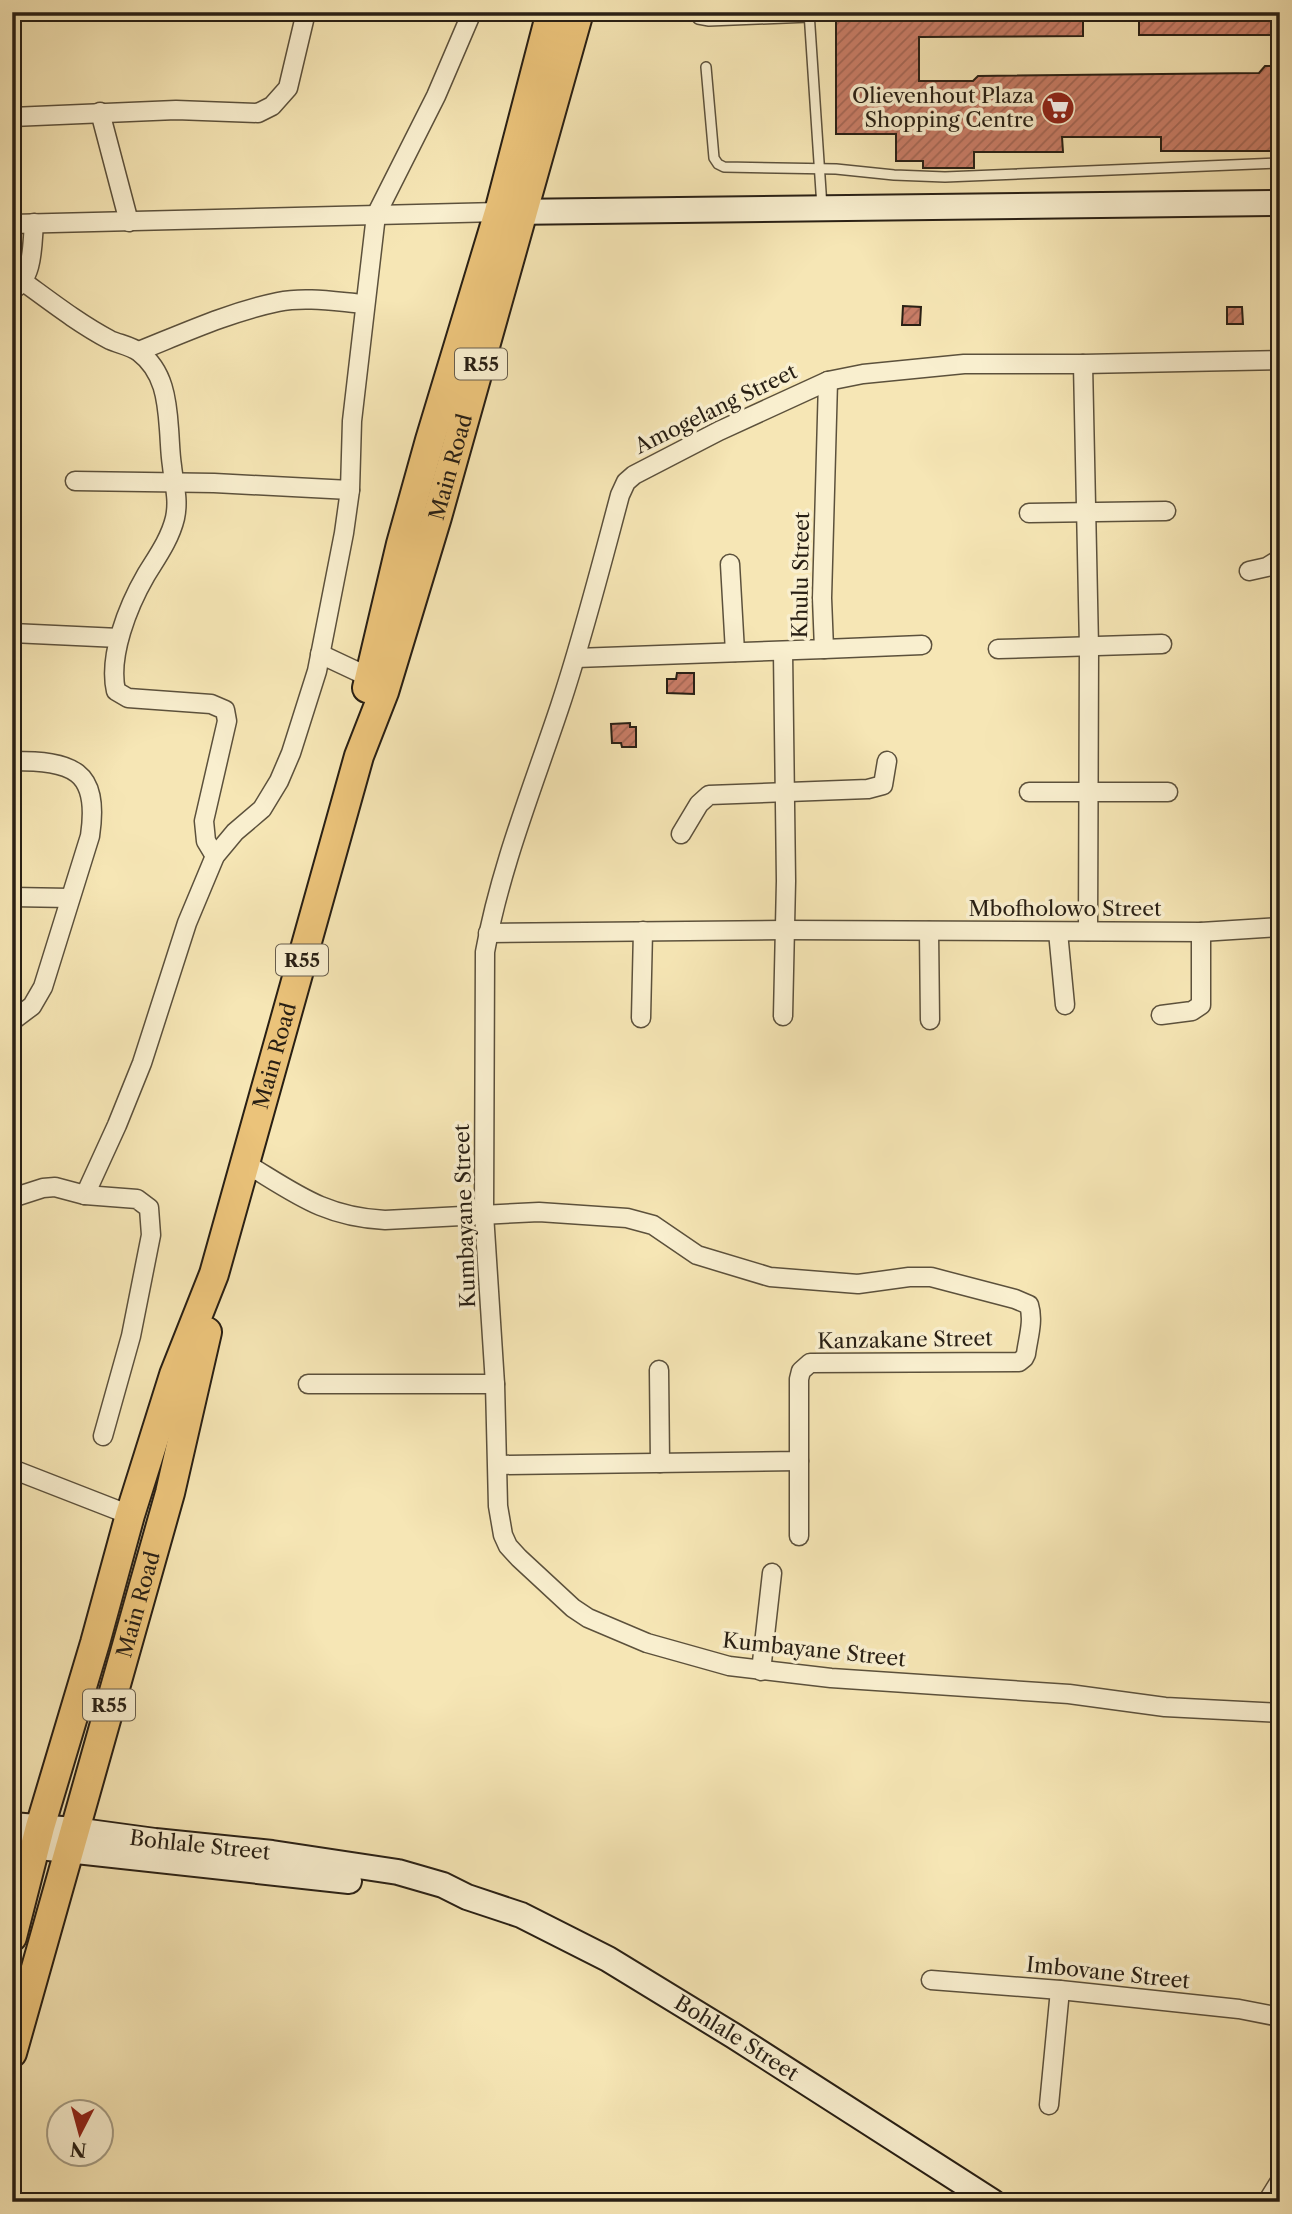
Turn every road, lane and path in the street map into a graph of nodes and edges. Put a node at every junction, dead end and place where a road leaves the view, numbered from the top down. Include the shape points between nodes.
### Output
1 (306, 12) edge
2 (472, 12) edge
3 (551, 12) edge
4 (579, 12) edge
5 (693, 12) edge
6 (809, 15) edge
7 (706, 68) dead end
8 (100, 112) junction
9 (12, 117) edge
10 (1280, 163) edge
11 (819, 168) junction
12 (1280, 203) edge
13 (822, 208) junction
14 (512, 211) junction
15 (376, 215) junction
16 (129, 222) junction
17 (34, 223) junction
18 (12, 224) edge
19 (17, 285) edge
20 (365, 304) junction
21 (139, 351) junction
22 (1280, 360) edge
23 (1083, 364) junction
24 (828, 381) junction
25 (75, 481) dead end
26 (175, 482) junction
27 (350, 490) junction
28 (1166, 511) dead end
29 (1029, 513) dead end
30 (1086, 513) junction
31 (1280, 559) edge
32 (730, 564) dead end
33 (1249, 571) dead end
34 (12, 633) edge
35 (119, 638) junction
36 (1161, 644) dead end
37 (922, 645) dead end
38 (1089, 648) junction
39 (824, 649) junction
40 (998, 649) dead end
41 (735, 652) junction
42 (783, 652) junction
43 (320, 654) junction
44 (576, 658) junction
45 (369, 677) junction
46 (359, 756) junction
47 (12, 761) edge
48 (887, 761) dead end
49 (785, 792) junction
50 (1029, 792) dead end
51 (1088, 792) junction
52 (1168, 792) dead end
53 (681, 834) dead end
54 (215, 856) junction
55 (12, 897) edge
56 (70, 898) junction
57 (1280, 927) edge
58 (784, 930) junction
59 (643, 931) junction
60 (929, 931) junction
61 (1088, 931) junction
62 (1058, 932) junction
63 (1201, 932) junction
64 (488, 933) junction
65 (485, 997) joint
66 (1065, 1005) dead end
67 (1161, 1015) dead end
68 (783, 1016) dead end
69 (641, 1018) dead end
70 (930, 1020) dead end
71 (12, 1021) edge
72 (245, 1163) junction
73 (85, 1195) junction
74 (12, 1198) edge
75 (484, 1214) junction
76 (214, 1273) junction
77 (659, 1370) dead end
78 (308, 1384) dead end
79 (495, 1384) junction
80 (103, 1436) dead end
81 (799, 1461) junction
82 (660, 1463) junction
83 (499, 1465) junction
84 (12, 1469) edge
85 (130, 1515) junction
86 (799, 1536) dead end
87 (772, 1573) dead end
88 (761, 1671) junction
89 (1280, 1713) edge
90 (25, 1836) edge
91 (71, 1840) junction
92 (12, 1937) edge
93 (931, 1980) dead end
94 (1060, 1990) junction
95 (1280, 2017) edge
96 (12, 2053) edge
97 (1049, 2105) dead end
98 (1280, 2181) edge
99 (993, 2202) edge
100 (1267, 2202) edge

1 - 8 street via 288,88 272,106 258,113
2 - 15 street
3 - 14 main road, Main Road / R55
4 - 14 main road, Main Road / R55
5 - 6 lane via 698,19 709,21
6 - 11 lane
7 - 11 lane via 718,164
8 - 9 street
8 - 16 street
10 - 11 lane via 945,177
11 - 13 lane
12 - 13 street
13 - 14 street
14 - 15 street
14 - 45 main road, Main Road / R55 via 426,453
14 - 46 main road, Main Road / R55 via 388,680
15 - 16 street
15 - 20 street
16 - 17 street
17 - 18 street
17 - 19 street via 30,265
19 - 21 street via 112,341
20 - 21 street via 280,302 214,320
20 - 27 street via 352,421
21 - 26 street via 161,377
22 - 23 street, Amogelang Street
23 - 24 street, Amogelang Street via 964,364
23 - 30 street
24 - 39 street, Khulu Street
24 - 44 street, Amogelang Street via 719,430 626,482
25 - 26 street
26 - 27 street
26 - 35 street via 178,496 166,544 144,578
27 - 43 street
28 - 30 street
29 - 30 street
30 - 38 street
31 - 33 street
32 - 41 street
34 - 35 street
35 - 54 street via 113,680 116,691 128,698 211,704 225,710 227,721 204,821 206,841
36 - 38 street
37 - 39 street
38 - 40 street
38 - 51 street
39 - 42 street, Khulu Street
41 - 42 street, Khulu Street
41 - 44 street, Khulu Street
42 - 49 street
43 - 45 street
43 - 54 street via 279,782 262,809
44 - 64 street, Amogelang Street
45 - 46 main road, Main Road / R55 via 360,716
46 - 72 main road, Main Road / R55
47 - 56 street via 71,768 83,776 92,797 90,836
48 - 49 street via 885,781 879,787
49 - 53 street via 709,795
49 - 58 street
50 - 51 street
51 - 52 street
51 - 61 street
54 - 73 street via 187,923 142,1063
55 - 56 street
56 - 71 street via 43,987 32,1006
57 - 63 street, Mbofholowo Street
58 - 59 street, Mbofholowo Street
58 - 60 street, Mbofholowo Street
58 - 68 street
59 - 64 street, Mbofholowo Street
59 - 69 street
60 - 62 street, Mbofholowo Street
60 - 70 street
61 - 62 street, Mbofholowo Street
61 - 63 street, Mbofholowo Street
62 - 66 street
63 - 67 street via 1201,1005 1192,1011
64 - 65 street, Amogelang Street
65 - 75 street, Kumbayane Street
72 - 75 street via 333,1213 361,1219
72 - 76 main road, Main Road / R55
73 - 74 street via 55,1187
73 - 80 street via 137,1199 149,1208 151,1235 136,1311
75 - 79 street, Kumbayane Street
75 - 81 street, Kanzakane Street via 539,1212 627,1218 653,1225 697,1255 770,1277 858,1284 931,1277 1029,1305 1026,1354 1019,1362 810,1363 799,1379
76 - 85 main road, Main Road / R55 via 174,1376
76 - 91 main road, Main Road / R55 via 208,1328 170,1493
77 - 82 street
78 - 79 street
79 - 83 street, Kumbayane Street
81 - 82 street
81 - 86 street, Kanzakane Street
82 - 83 street
83 - 88 street, Kumbayane Street via 499,1520 508,1546 573,1608 646,1643
84 - 85 street
85 - 90 main road, Main Road / R55 via 95,1643
87 - 88 street
88 - 89 street, Kumbayane Street via 1069,1694 1209,1711
90 - 91 street, Bohlale Street
90 - 92 main road, Main Road / R55
91 - 96 main road, Main Road / R55
91 - 99 street, Bohlale Street via 155,1841 398,1872 521,1914 608,1959
93 - 94 street, Imbovane Street
94 - 95 street, Imbovane Street
94 - 97 street
98 - 100 street

